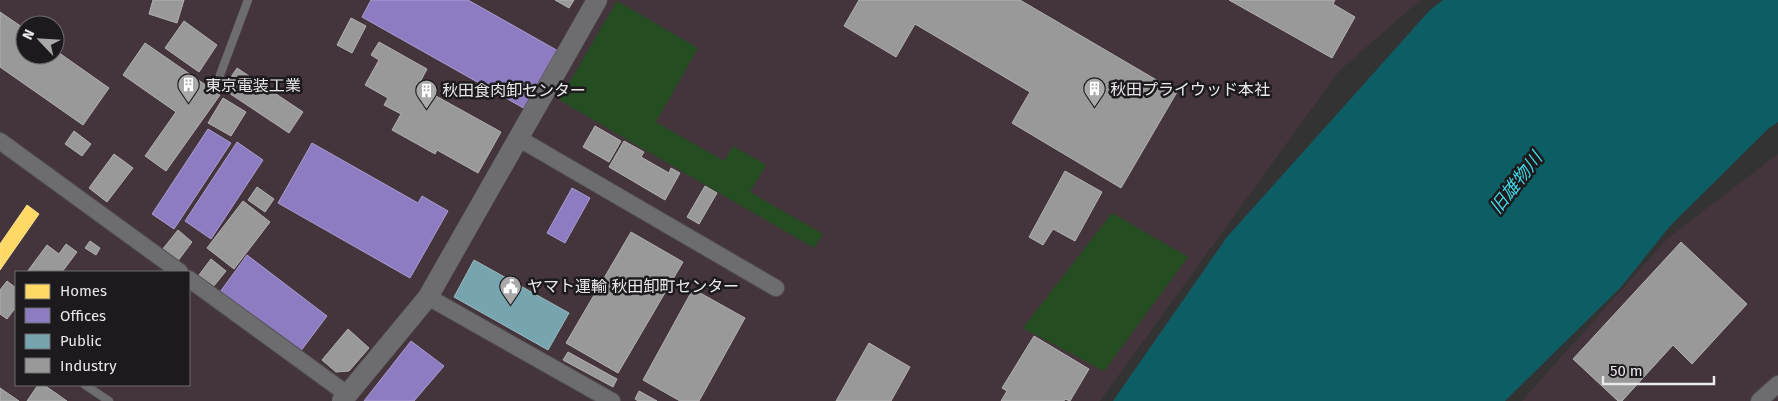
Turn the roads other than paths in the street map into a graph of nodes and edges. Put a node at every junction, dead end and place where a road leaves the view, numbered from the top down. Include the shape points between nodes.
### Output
1 (248, 0) edge
2 (597, 0) edge
3 (220, 75) dead end
4 (518, 138) junction
5 (0, 141) edge
6 (179, 271) edge
7 (190, 279) edge
8 (776, 288) dead end
9 (428, 297) junction
10 (1778, 384) edge
11 (86, 386) edge
12 (345, 397) edge
13 (109, 401) edge
14 (612, 401) edge
15 (1759, 401) edge

1 - 3 lane
2 - 4 street
4 - 8 street
4 - 9 street
5 - 6 street
7 - 12 street
9 - 12 street
9 - 14 street
10 - 15 street
11 - 13 lane

